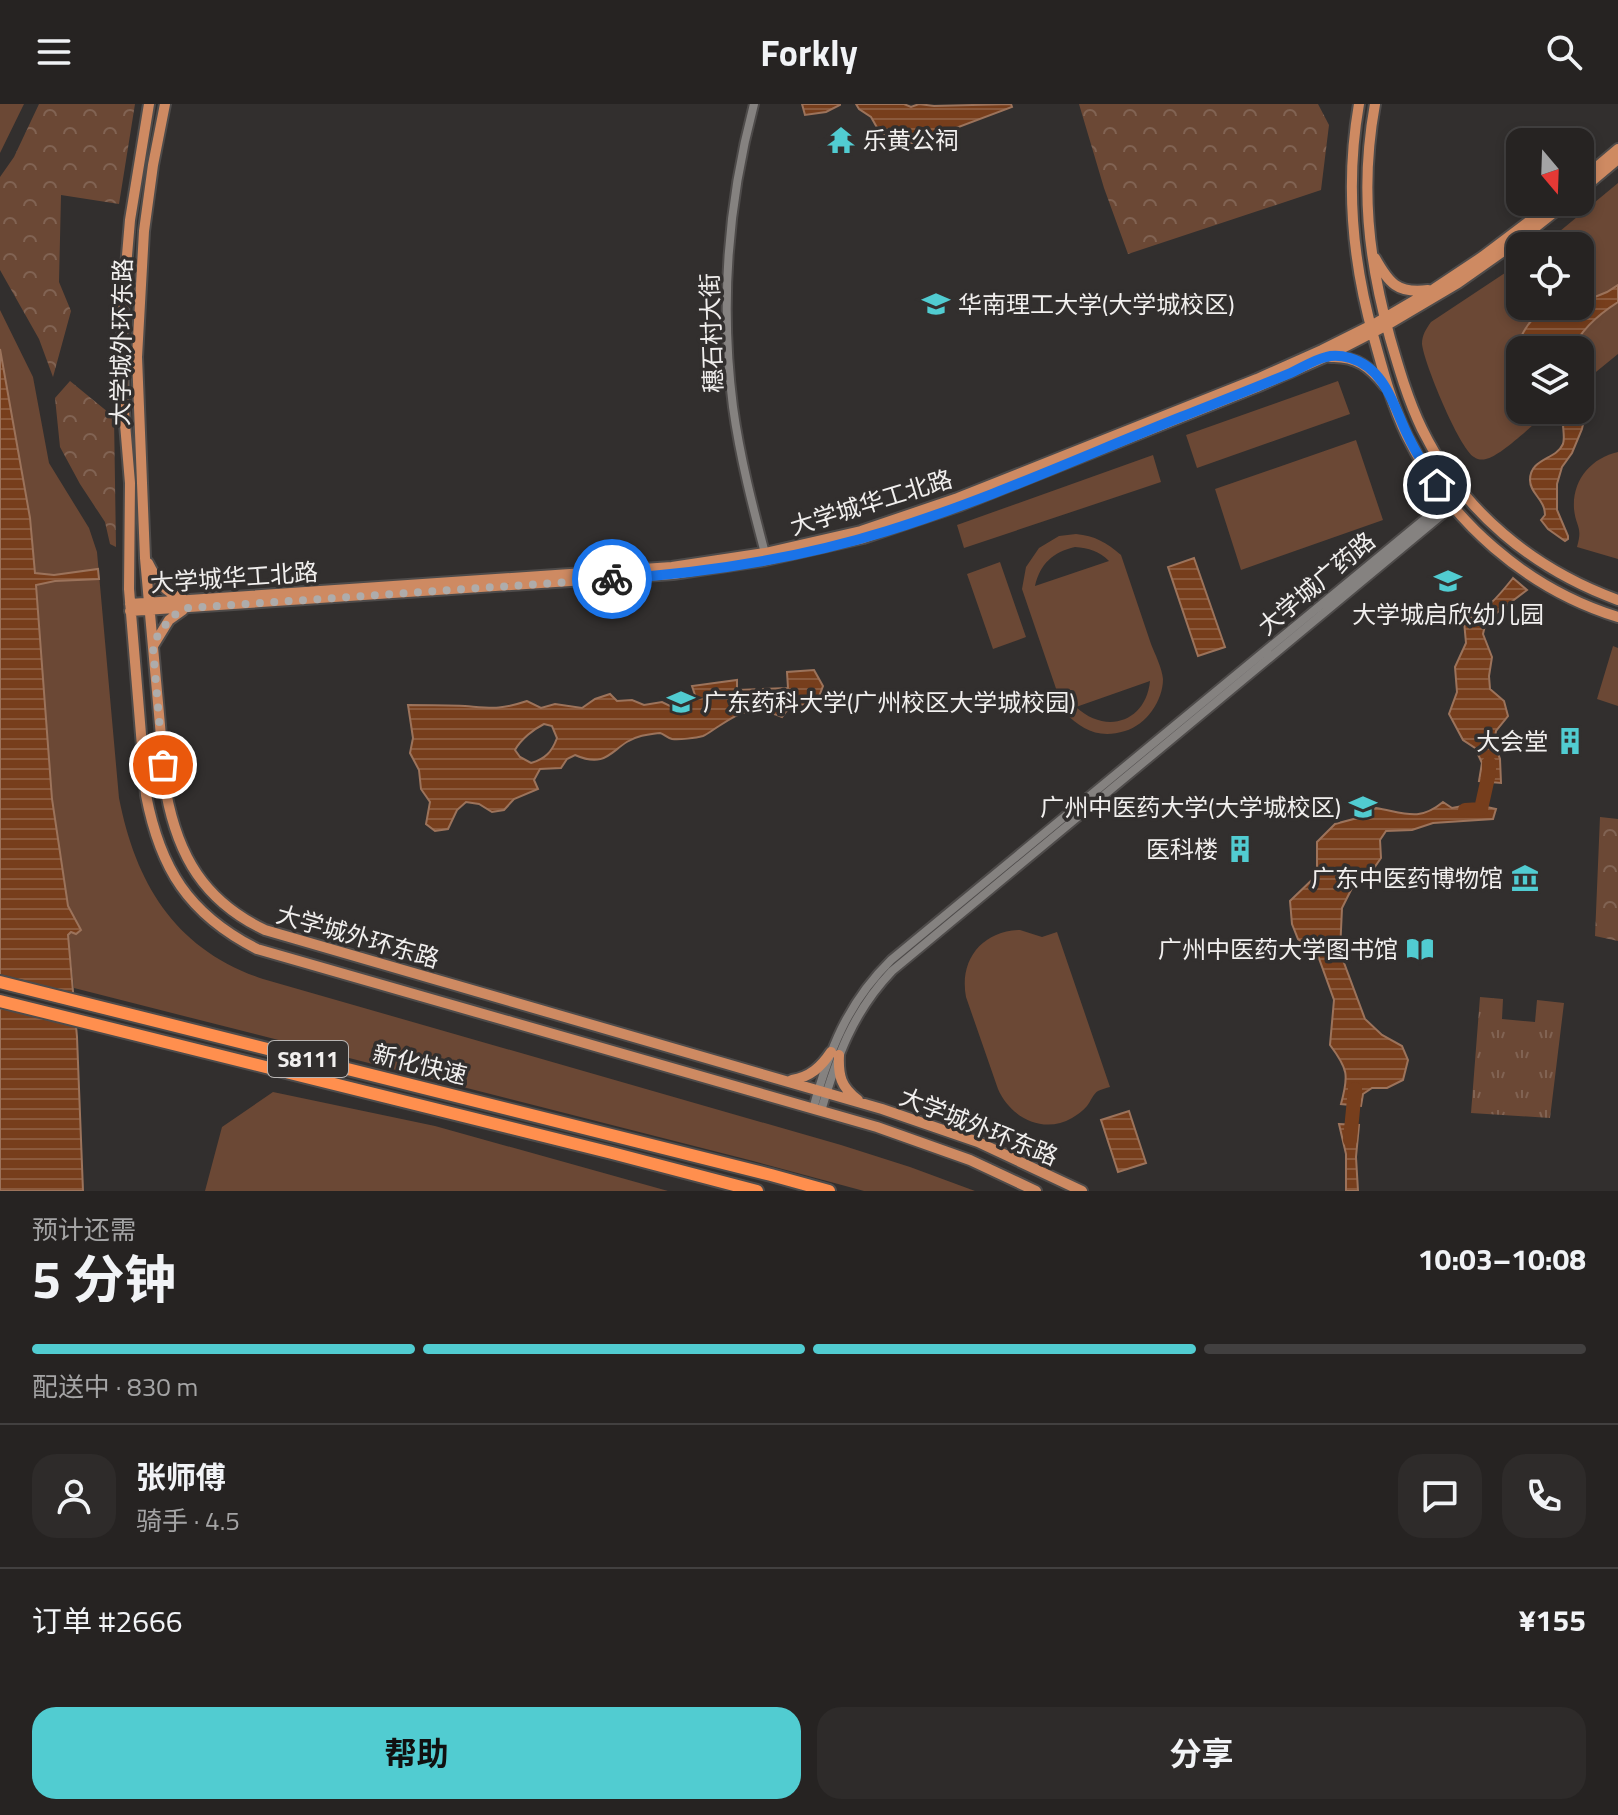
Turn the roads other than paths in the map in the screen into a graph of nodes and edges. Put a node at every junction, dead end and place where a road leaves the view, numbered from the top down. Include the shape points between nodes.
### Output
1 (149, 104) edge
2 (165, 104) edge
3 (754, 104) edge
4 (1359, 104) edge
5 (1375, 104) edge
6 (1618, 149) edge
7 (1618, 159) edge
8 (1594, 169) edge
9 (1594, 179) edge
10 (1536, 216) edge
11 (1549, 216) edge
12 (1370, 247) junction
13 (1434, 289) junction
14 (1386, 322) junction
15 (1371, 329) junction
16 (1325, 357) junction
17 (1390, 392) junction
18 (1463, 493) junction
19 (1450, 504) junction
20 (766, 557) junction
21 (145, 558) junction
22 (1618, 600) edge
23 (188, 604) junction
24 (149, 606) junction
25 (130, 608) junction
26 (1618, 617) edge
27 (153, 648) junction
28 (155, 669) junction
29 (136, 671) junction
30 (0, 982) edge
31 (0, 1001) edge
32 (835, 1053) junction
33 (781, 1079) junction
34 (822, 1091) junction
35 (863, 1103) junction
36 (882, 1109) junction
37 (817, 1110) junction
38 (877, 1127) junction
39 (757, 1191) edge
40 (829, 1191) edge
41 (1036, 1191) edge
42 (1082, 1191) edge

1 - 25 main road, 大学城外环东路 via 122,319
2 - 21 main road, 大学城外环东路 via 144,231 138,316
3 - 20 street, 穗石村大街 via 732,217 728,336 736,428
4 - 15 main road via 1352,217
5 - 12 main road via 1367,174
6 - 8 main road
7 - 9 main road
10 - 13 main road, 大学城华工北路
11 - 14 main road, 大学城华工北路 via 1426,303
12 - 13 main road via 1396,287
12 - 14 main road
13 - 14 main road, 大学城华工北路
14 - 15 main road, 大学城华工北路
14 - 18 main road via 1417,418
15 - 16 main road, 大学城华工北路
15 - 17 main road
15 - 20 main road, 大学城华工北路 via 958,498
16 - 17 main road via 1362,363
16 - 20 main road, 大学城华工北路 via 937,514 863,538
17 - 19 main road via 1414,448
18 - 19 street, 大学城广药路
18 - 22 main road via 1535,560
19 - 26 main road via 1526,573
19 - 32 street, 大学城广药路 via 897,955 855,1002
20 - 23 main road, 大学城华工北路
21 - 23 main road via 162,586
21 - 24 main road, 大学城外环东路
23 - 24 main road, 大学城华工北路
23 - 27 main road via 169,620
24 - 25 main road, 大学城华工北路
24 - 27 main road, 大学城外环东路
25 - 29 main road, 大学城外环东路
27 - 28 main road, 大学城外环东路
28 - 29 main road via 143,661
28 - 33 main road, 大学城外环东路 via 166,792 178,838 205,885 241,917 277,934
29 - 37 main road, 大学城外环东路 via 146,795 159,845 189,898 231,934 257,949
30 - 40 highway, 新化快速 / S8111
31 - 39 highway, 新化快速 / S8111
32 - 33 main road via 809,1074
32 - 34 street, 大学城广药路
32 - 35 main road via 840,1081
33 - 34 main road, 大学城外环东路
34 - 35 main road, 大学城外环东路
34 - 37 street, 大学城广药路
35 - 36 main road, 大学城外环东路
36 - 38 main road via 870,1115
36 - 42 main road, 大学城外环东路 via 978,1142
37 - 38 main road, 大学城外环东路
38 - 41 main road, 大学城外环东路 via 970,1160

